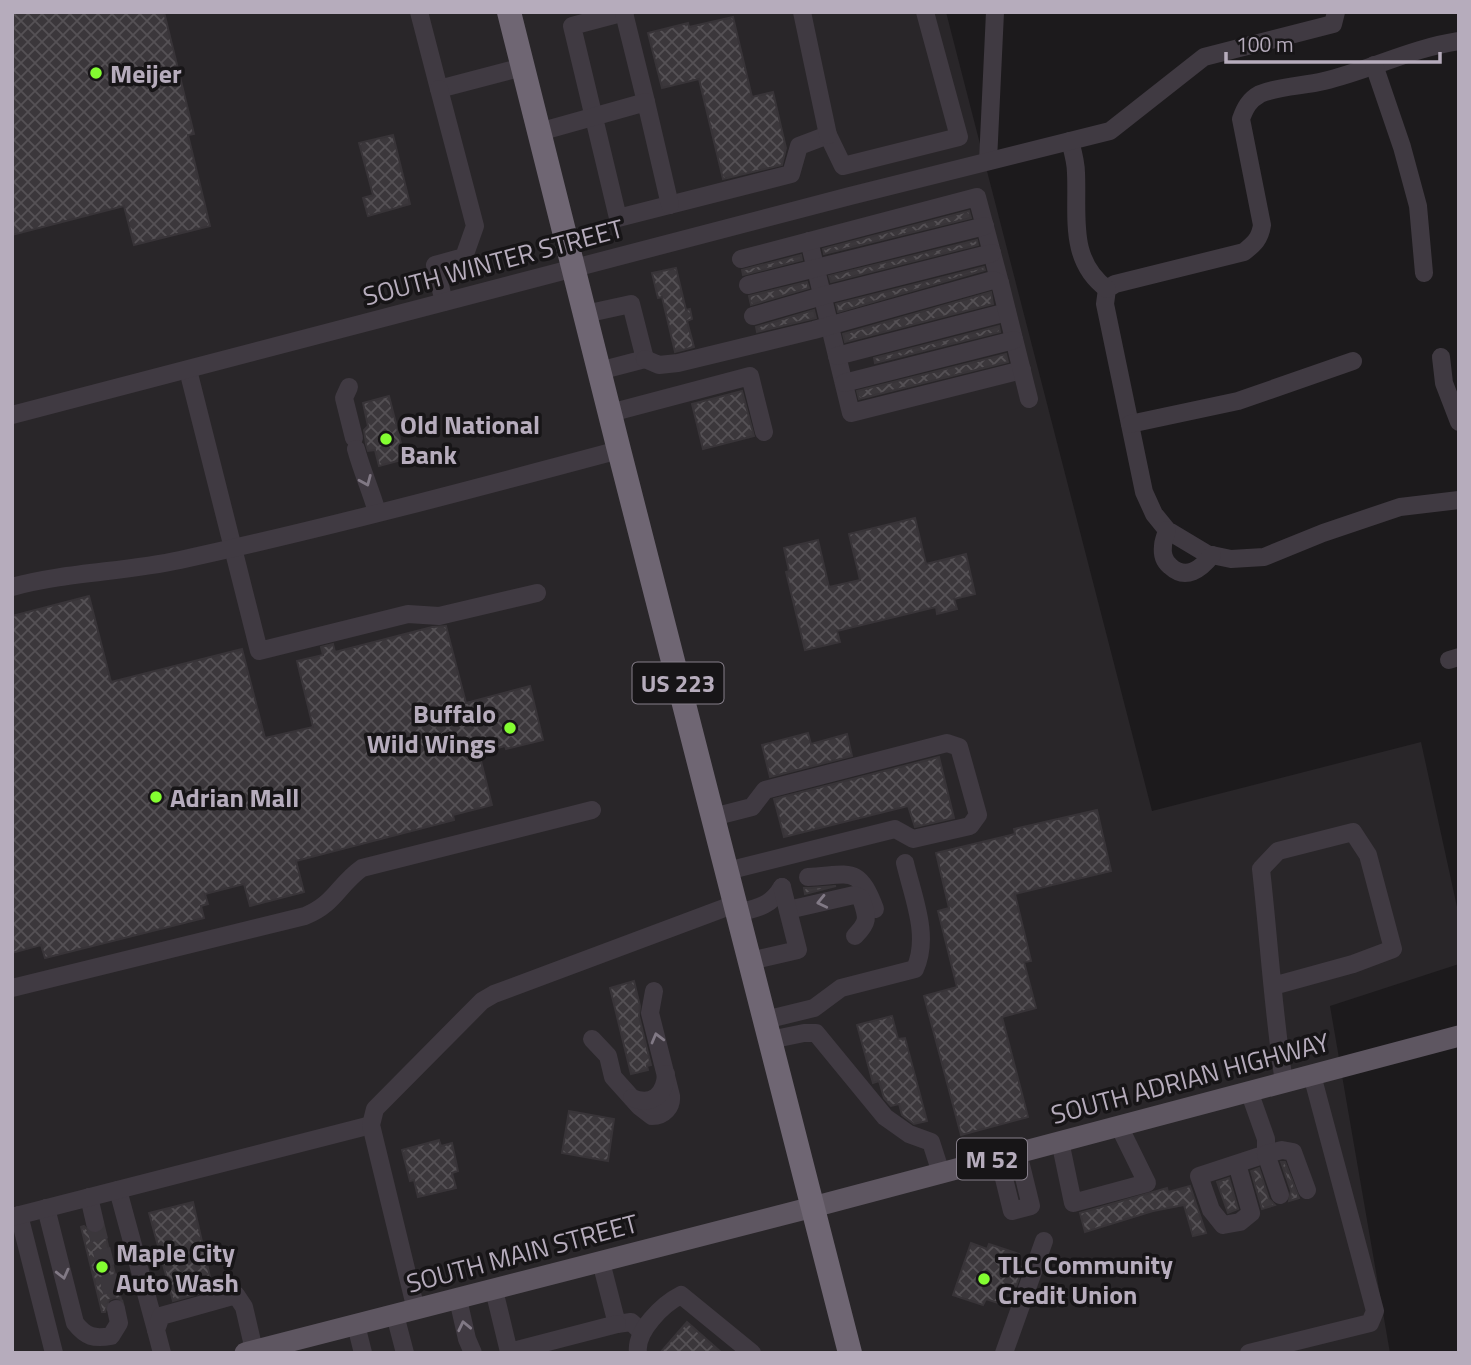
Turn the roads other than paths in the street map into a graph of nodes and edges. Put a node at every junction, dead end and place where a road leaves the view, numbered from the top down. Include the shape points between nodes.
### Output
1 (419, 12) edge
2 (509, 12) edge
3 (625, 12) edge
4 (802, 12) edge
5 (925, 12) edge
6 (995, 12) edge
7 (1336, 12) edge
8 (1459, 41) edge
9 (1374, 65) junction
10 (523, 67) junction
11 (439, 89) junction
12 (646, 102) junction
13 (594, 117) junction
14 (539, 132) junction
15 (828, 135) junction
16 (1070, 141) junction
17 (988, 161) junction
18 (670, 205) junction
19 (985, 226) junction
20 (809, 241) junction
21 (992, 253) junction
22 (741, 259) dead end
23 (574, 268) junction
24 (815, 269) junction
25 (1424, 273) dead end
26 (1000, 283) junction
27 (748, 285) dead end
28 (1107, 289) junction
29 (822, 296) junction
30 (444, 302) junction
31 (1007, 312) junction
32 (585, 314) junction
33 (753, 316) dead end
34 (830, 326) junction
35 (1014, 340) junction
36 (837, 356) junction
37 (1441, 357) dead end
38 (645, 359) junction
39 (1353, 361) dead end
40 (188, 370) junction
41 (1022, 370) junction
42 (599, 371) junction
43 (844, 383) junction
44 (349, 387) dead end
45 (1029, 399) dead end
46 (610, 413) junction
47 (12, 415) edge
48 (1459, 422) edge
49 (1130, 424) junction
50 (764, 432) dead end
51 (619, 450) junction
52 (1459, 500) edge
53 (377, 512) junction
54 (1167, 530) junction
55 (233, 548) junction
56 (1212, 555) junction
57 (12, 587) edge
58 (537, 593) dead end
59 (592, 810) dead end
60 (713, 817) junction
61 (905, 863) dead end
62 (727, 871) junction
63 (808, 877) dead end
64 (736, 908) junction
65 (788, 910) junction
66 (750, 961) junction
67 (1273, 986) junction
68 (12, 988) edge
69 (654, 991) dead end
70 (768, 1030) junction
71 (1459, 1036) edge
72 (592, 1039) dead end
73 (1312, 1075) junction
74 (1284, 1082) junction
75 (1249, 1091) junction
76 (371, 1125) junction
77 (1119, 1126) junction
78 (1060, 1142) junction
79 (1266, 1154) junction
80 (1009, 1155) junction
81 (1237, 1164) dead end
82 (941, 1173) junction
83 (118, 1190) junction
84 (1307, 1190) dead end
85 (1280, 1195) dead end
86 (89, 1197) junction
87 (813, 1207) junction
88 (46, 1208) junction
89 (16, 1216) edge
90 (95, 1223) tunnel mouth
91 (1044, 1241) dead end
92 (601, 1262) junction
93 (494, 1290) junction
94 (458, 1299) junction
95 (116, 1309) tunnel mouth
96 (406, 1313) junction
97 (617, 1324) junction
98 (356, 1325) junction
99 (156, 1330) junction
100 (642, 1332) junction
101 (250, 1352) edge
102 (509, 1352) edge
103 (54, 1353) edge
104 (162, 1353) edge
105 (363, 1353) edge
106 (405, 1353) edge
107 (473, 1353) edge
108 (638, 1353) edge
109 (752, 1353) edge
110 (850, 1353) edge
111 (1004, 1353) edge
112 (1249, 1353) edge

1 - 11 street
2 - 10 highway, US 223
3 - 12 street
3 - 13 street via 572,26
4 - 15 street
5 - 15 street via 959,137 843,166
6 - 17 street
7 - 16 street, SOUTH WINTER STREET via 1333,24 1204,57 1110,131
8 - 9 street via 1433,44
9 - 25 street via 1418,205
9 - 28 street via 1325,81 1263,93 1246,107 1241,119 1262,225 1255,244 1244,252
10 - 11 street
10 - 14 highway, US 223
11 - 30 street via 475,226 464,257 435,265
12 - 13 street
12 - 18 street
13 - 14 street
13 - 18 street via 618,218
14 - 23 highway, US 223
15 - 18 street via 799,146 791,174
16 - 17 street, SOUTH WINTER STREET
16 - 28 street via 1076,171 1078,245 1089,271
17 - 23 street, SOUTH WINTER STREET
19 - 20 street via 977,197
19 - 21 street
19 - 24 street
20 - 22 street
20 - 24 street
21 - 26 street
21 - 29 street
23 - 30 street, SOUTH WINTER STREET
23 - 32 highway, US 223
24 - 27 street
24 - 29 street
26 - 31 street
26 - 34 street via 984,283
28 - 49 street via 1105,303
29 - 33 street
29 - 34 street
30 - 40 street, SOUTH WINTER STREET
31 - 35 street
31 - 36 street
32 - 38 street via 631,304
32 - 42 highway, US 223
34 - 36 street
34 - 38 street via 678,363 659,365
35 - 41 street
35 - 43 street
36 - 43 street
37 - 48 street via 1444,383
38 - 42 street
39 - 49 street via 1238,401
40 - 47 street, SOUTH WINTER STREET
40 - 55 street
41 - 43 street via 851,413
41 - 45 street
42 - 46 highway, US 223
44 -> 53 street via 344,398 362,473
46 - 50 street via 750,376
46 - 51 highway, US 223
49 - 54 street via 1144,492
51 - 53 street
51 - 60 highway, US 223
52 - 56 street via 1400,507 1264,557
53 - 55 street
54 - 56 street
54 - 56 street via 1164,561 1173,569 1193,572
55 - 57 street
55 - 58 street via 259,651 408,614 439,616
59 - 68 street via 362,868 325,906 305,916
60 - 62 highway, US 223
60 - 62 street via 752,807 765,790 947,743 959,747 978,815 970,826 913,839 895,830
61 - 70 street via 921,940 915,969 841,988 814,1008
62 - 64 highway, US 223
63 -> 65 street via 853,875 866,884 878,922 864,934 867,919 861,898 854,895
64 - 65 street via 766,905 782,887
64 - 66 highway, US 223
64 - 76 street via 539,976 481,1001 375,1109
65 - 66 street via 798,950
66 - 70 highway, US 223
67 - 67 street via 1261,869 1278,851 1353,832 1368,855 1393,949
67 - 74 street
72 -> 69 street via 608,1056 613,1077 632,1098 649,1115 663,1113 671,1100 650,1013
70 - 82 street via 816,1033 885,1117 931,1142
70 - 87 highway, US 223
71 - 73 main road, SOUTH ADRIAN HIGHWAY / M 52
73 - 74 main road, SOUTH ADRIAN HIGHWAY / M 52
73 - 112 street via 1375,1311 1370,1323 1359,1327
74 - 75 main road, SOUTH ADRIAN HIGHWAY / M 52
75 - 77 main road, SOUTH ADRIAN HIGHWAY / M 52
75 - 79 street via 1266,1139
76 - 83 street
76 - 96 street
77 - 78 main road, SOUTH ADRIAN HIGHWAY / M 52
77 - 78 street via 1147,1182 1073,1203
78 - 80 main road, SOUTH ADRIAN HIGHWAY / M 52
79 - 81 street
79 - 84 street via 1293,1152
79 - 85 street
80 - 80 street via 1012,1211 1031,1206
80 - 82 main road, SOUTH ADRIAN HIGHWAY / M 52
82 - 87 main road, SOUTH ADRIAN HIGHWAY / M 52
83 - 86 street
83 - 99 street
86 - 88 street
86 - 90 street
87 - 92 main road, SOUTH MAIN STREET
87 - 110 highway, US 223
88 - 89 street
88 -> 95 street via 75,1324 96,1339 111,1335 119,1323
89 - 103 street
91 - 111 street
92 - 93 main road, SOUTH MAIN STREET
92 - 97 street
93 - 94 main road, SOUTH MAIN STREET
93 - 102 street
94 - 96 main road, SOUTH MAIN STREET
107 -> 94 street
96 - 98 main road, SOUTH MAIN STREET
96 - 106 street
97 - 100 street via 631,1322
97 - 102 street
98 - 101 main road, SOUTH MAIN STREET
98 - 105 street
99 - 101 street via 161,1316 236,1295 244,1307
99 - 104 street
100 - 108 street
100 - 109 street via 681,1295

